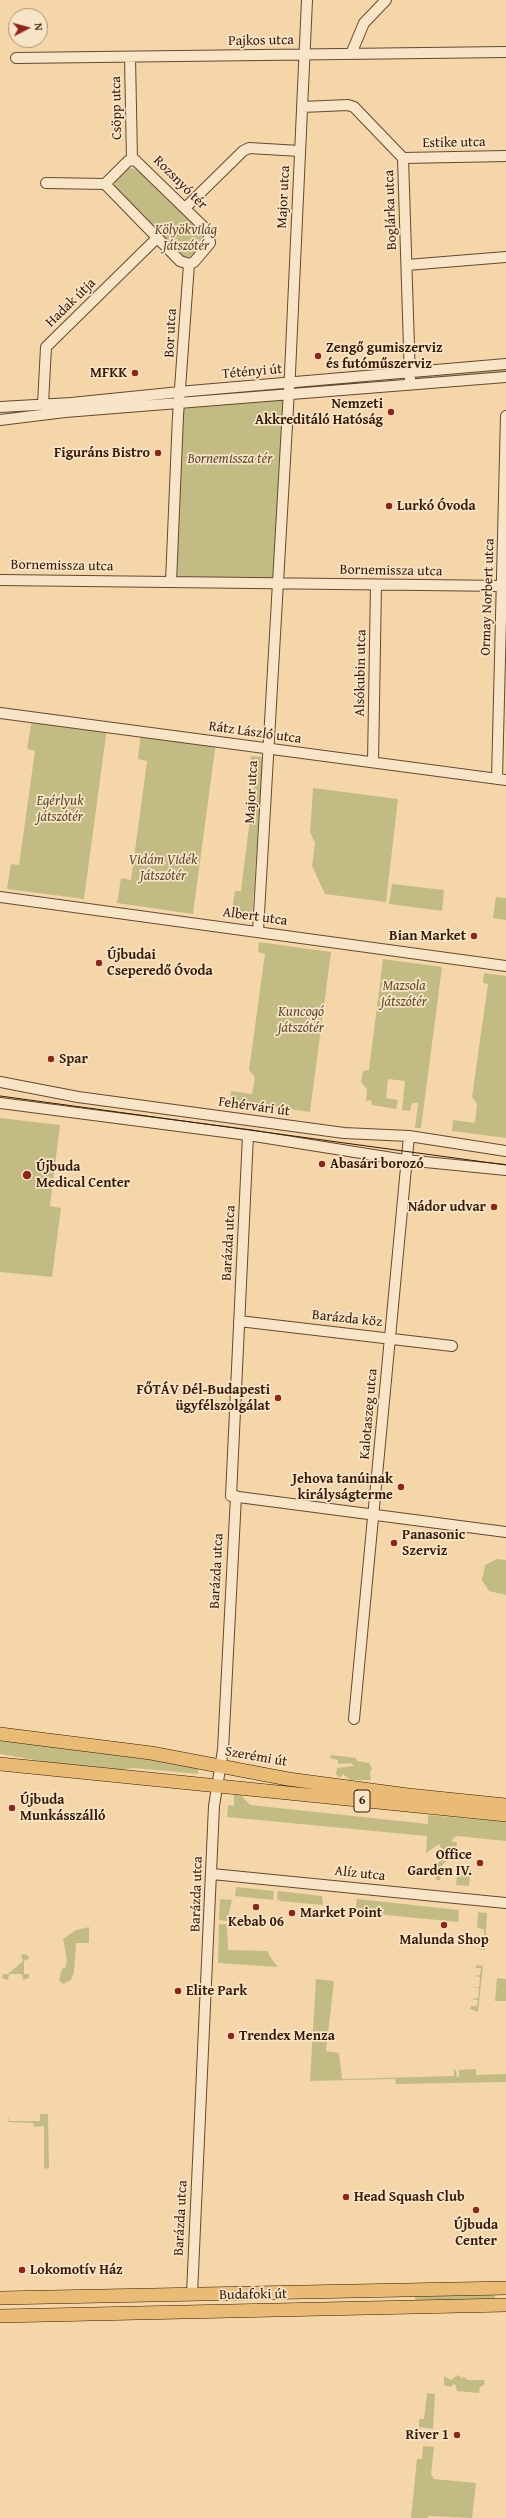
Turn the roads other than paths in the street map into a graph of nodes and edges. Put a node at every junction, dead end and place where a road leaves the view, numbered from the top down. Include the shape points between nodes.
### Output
1 (307, 0) edge
2 (386, 0) edge
3 (506, 52) edge
4 (351, 54) junction
5 (304, 55) junction
6 (130, 57) junction
7 (16, 58) dead end
8 (302, 107) junction
9 (300, 151) junction
10 (506, 156) edge
11 (403, 158) junction
12 (132, 160) junction
13 (46, 183) dead end
14 (105, 184) junction
15 (186, 207) junction
16 (157, 238) junction
17 (506, 257) edge
18 (189, 264) junction
19 (407, 265) junction
20 (506, 364) edge
21 (409, 372) junction
22 (506, 377) edge
23 (288, 383) junction
24 (410, 385) junction
25 (180, 392) junction
26 (287, 395) junction
27 (44, 404) junction
28 (179, 404) junction
29 (0, 407) edge
30 (506, 416) edge
31 (0, 420) edge
32 (505, 480) edge
33 (0, 580) edge
34 (171, 582) junction
35 (276, 584) junction
36 (376, 584) junction
37 (504, 586) edge
38 (0, 713) edge
39 (502, 748) edge
40 (269, 749) junction
41 (373, 762) junction
42 (502, 779) edge
43 (0, 897) edge
44 (258, 931) junction
45 (506, 966) edge
46 (0, 1082) edge
47 (0, 1103) edge
48 (248, 1135) junction
49 (409, 1136) junction
50 (506, 1151) edge
51 (405, 1160) junction
52 (506, 1170) edge
53 (240, 1321) junction
54 (390, 1338) junction
55 (452, 1346) dead end
56 (233, 1496) junction
57 (374, 1514) junction
58 (506, 1532) edge
59 (354, 1719) dead end
60 (0, 1734) edge
61 (0, 1764) edge
62 (220, 1767) junction
63 (217, 1786) junction
64 (506, 1805) edge
65 (506, 1816) edge
66 (212, 1874) junction
67 (506, 1903) edge
68 (491, 2288) junction
69 (506, 2288) edge
70 (401, 2290) junction
71 (367, 2291) junction
72 (192, 2294) junction
73 (0, 2298) edge
74 (506, 2298) edge
75 (506, 2305) edge
76 (412, 2307) junction
77 (388, 2308) junction
78 (193, 2312) junction
79 (0, 2316) edge

1 - 5 street, Major utca
2 - 4 street via 364,23
3 - 4 street, Pajkos utca
4 - 5 street, Pajkos utca
5 - 6 street, Pajkos utca
5 - 8 street, Major utca
6 - 7 street, Pajkos utca
6 - 12 street, Csöpp utca
8 - 9 street, Major utca
8 - 11 street, Boglárka utca via 354,107
9 - 15 street via 249,148
9 - 23 street, Major utca
10 - 11 street, Estike utca
11 - 19 street, Boglárka utca
12 - 14 street, Rozsnyó tér
12 - 15 street, Rozsnyó tér via 139,161
13 - 14 street
14 - 16 street
15 - 18 street, Rozsnyó tér via 208,231 210,237 208,248
16 - 18 street via 180,261
16 - 27 street, Hadak útja via 46,347
17 - 19 street
18 - 25 street, Bor utca
19 - 21 street, Boglárka utca
20 - 21 street, Tétényi út
21 - 23 street, Tétényi út
21 - 24 street, Boglárka utca
22 - 24 street, Tétényi út
23 - 25 street, Tétényi út
23 - 26 street, Major utca
24 - 26 street, Tétényi út
25 - 27 street, Tétényi út
25 - 28 street, Bor utca
26 - 28 street, Tétényi út
26 - 35 street
27 - 29 street, Tétényi út
28 - 31 street, Tétényi út via 65,412
28 - 34 street
30 - 32 street, Ormay Norbert utca
32 - 37 street, Ormay Norbert utca
33 - 34 street, Bornemissza utca
34 - 35 street
35 - 36 street, Bornemissza utca
35 - 40 street, Major utca
36 - 37 street, Bornemissza utca
36 - 41 street, Alsókubin utca
37 - 39 street, Ormay Norbert utca
38 - 40 street, Rátz László utca
39 - 42 street, Ormay Norbert utca
40 - 41 street, Rátz László utca
40 - 44 street, Major utca
41 - 42 street, Rátz László utca
43 - 44 street, Albert utca
44 - 45 street, Albert utca
46 - 49 street, Fehérvári út via 78,1097 336,1132
47 - 48 street, Fehérvári út
48 - 51 street, Fehérvári út
48 - 53 street, Barázda utca
49 - 50 street, Fehérvári út
49 - 51 street, Kalotaszeg utca
51 - 52 street, Fehérvári út
51 - 54 street, Kalotaszeg utca
53 - 54 street, Barázda köz
53 - 56 street, Barázda utca
54 - 55 street, Barázda köz
54 - 57 street, Kalotaszeg utca
56 - 57 street
56 - 62 street, Barázda utca via 223,1750
57 - 58 street
57 - 59 street, Kalotaszeg utca
60 - 62 main road, Szerémi út / 6 via 151,1753
61 - 63 main road, 6
62 - 63 street, Barázda utca
62 - 64 main road, Szerémi út / 6 via 408,1795
63 - 65 main road, 6
63 - 66 street, Barázda utca
66 - 67 street, Alíz utca
66 - 72 street, Barázda utca
68 - 69 main road, Budafoki út
68 - 70 main road, Budafoki út
68 - 74 main road
70 - 71 main road, Budafoki út
70 - 76 main road via 406,2302
70 - 77 main road
71 - 72 main road, Budafoki út
71 - 77 main road via 384,2301
72 - 73 main road, Budafoki út
72 - 78 main road
75 - 76 main road, Budafoki út
76 - 77 main road, Budafoki út
77 - 78 main road, Budafoki út
78 - 79 main road, Budafoki út

